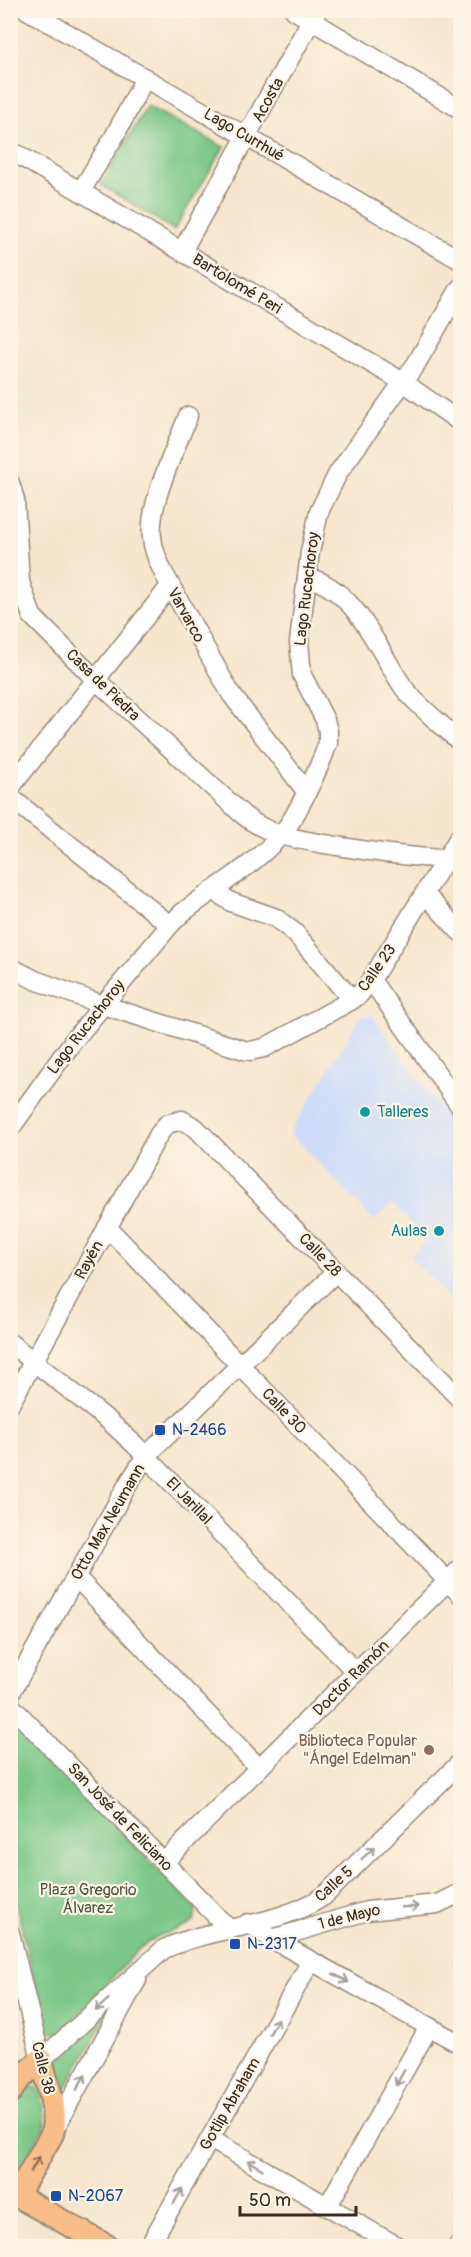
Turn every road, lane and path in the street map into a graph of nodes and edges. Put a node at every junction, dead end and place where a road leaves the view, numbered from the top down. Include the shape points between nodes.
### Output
1 (27, 10) edge
2 (294, 10) edge
3 (314, 16) edge
4 (145, 78) junction
5 (460, 109) edge
6 (247, 137) junction
7 (10, 150) edge
8 (81, 191) junction
9 (182, 252) junction
10 (460, 260) edge
11 (460, 288) edge
12 (403, 382) junction
13 (188, 416) dead end
14 (460, 422) edge
15 (10, 483) edge
16 (307, 577) junction
17 (170, 586) junction
18 (96, 680) junction
19 (460, 742) edge
20 (10, 788) edge
21 (306, 791) junction
22 (10, 797) edge
23 (280, 836) junction
24 (460, 836) edge
25 (446, 859) junction
26 (213, 890) junction
27 (425, 894) junction
28 (170, 925) junction
29 (460, 932) edge
30 (10, 967) edge
31 (370, 980) junction
32 (352, 1000) junction
33 (103, 1005) junction
34 (460, 1106) edge
35 (174, 1121) joint
36 (10, 1129) edge
37 (107, 1227) junction
38 (336, 1272) junction
39 (10, 1342) edge
40 (34, 1360) junction
41 (239, 1364) junction
42 (460, 1399) edge
43 (10, 1404) edge
44 (146, 1456) junction
45 (76, 1577) junction
46 (456, 1582) edge
47 (356, 1672) junction
48 (10, 1694) edge
49 (10, 1706) edge
50 (460, 1763) edge
51 (259, 1768) junction
52 (164, 1862) junction
53 (460, 1893) edge
54 (248, 1923) junction
55 (229, 1929) junction
56 (10, 1933) edge
57 (272, 1939) junction
58 (311, 1961) junction
59 (145, 1966) junction
60 (429, 2026) junction
61 (460, 2044) edge
62 (41, 2060) junction
63 (10, 2068) edge
64 (10, 2092) edge
65 (52, 2134) junction
66 (210, 2139) junction
67 (13, 2198) edge
68 (327, 2207) junction
69 (107, 2247) edge
70 (149, 2247) edge
71 (397, 2247) edge

1 - 4 street, Lago Currhué
2 - 3 street
3 - 5 street
3 - 6 street, Acosta
4 - 6 street, Lago Currhué
4 - 8 street
6 - 9 street, Acosta
6 - 10 street, Lago Currhué
7 - 8 street, Bartolomé Peri
8 - 9 street, Bartolomé Peri
9 - 12 street, Bartolomé Peri
11 - 12 street, Lago Rucachoroy
12 - 14 street, Bartolomé Peri
12 - 16 street, Lago Rucachoroy via 328,492 313,533
13 - 17 street, Varvarco via 152,518 155,553
15 - 18 street, Casa de Piedra via 25,600 33,616
16 - 19 street via 323,582 348,601 406,690
16 - 21 street, Lago Rucachoroy via 299,659 325,720 328,743
17 - 18 street
17 - 21 street, Varvarco via 231,694
18 - 20 street
18 - 23 street, Casa de Piedra via 242,814
21 - 23 street, Lago Rucachoroy
22 - 28 street
23 - 25 street, Casa de Piedra via 394,856
23 - 26 street, Lago Rucachoroy
24 - 25 street, Calle 23
25 - 27 street, Calle 23
26 - 28 street, Lago Rucachoroy
26 - 32 street via 231,902 276,918 295,933
27 - 29 street
27 - 31 street, Calle 23
28 - 33 street, Lago Rucachoroy
30 - 33 street
31 - 32 street, Calle 23
31 - 34 street
32 - 33 street, Calle 23 via 264,1048 250,1051
33 - 36 street, Lago Rucachoroy
35 - 37 street, Rayén via 162,1128
35 - 38 street, Calle 28 via 182,1120 196,1128
37 - 40 street, Rayén
37 - 41 street, Calle 30
38 - 41 street, Otto Max Neumann
38 - 42 street, Calle 28
39 - 40 street, El Jarillal
40 - 43 street, Rayén
40 - 44 street, El Jarillal
41 - 44 street, Otto Max Neumann
41 - 46 street, Calle 30
44 - 45 street, Otto Max Neumann
44 - 47 street, El Jarillal
45 - 48 street, Otto Max Neumann
45 - 51 street
46 - 47 street, Doctor Ramón
47 - 51 street, Doctor Ramón
49 - 52 street, San José de Feliciano
54 -> 50 street, Calle 5 via 301,1909 324,1896
51 - 52 street, Doctor Ramón
52 - 55 street, San José de Feliciano
57 -> 53 street, 1 de Mayo via 368,1911 437,1904
54 - 55 street, Calle 5
54 - 57 street
55 - 59 street, Calle 5 via 164,1949
56 - 62 street, Calle 38
57 - 58 street
58 -> 60 street
66 -> 58 street, Gotlip Abraham
59 -> 62 street, Calle 5
65 -> 59 street, Calle 5
60 - 61 street
60 -> 68 street
62 - 63 main road
62 - 64 main road, Calle 5
62 - 65 main road, Calle 38 via 54,2114
67 -> 65 main road
68 -> 66 street
70 -> 66 street, Gotlip Abraham
67 - 69 main road
68 - 71 street

